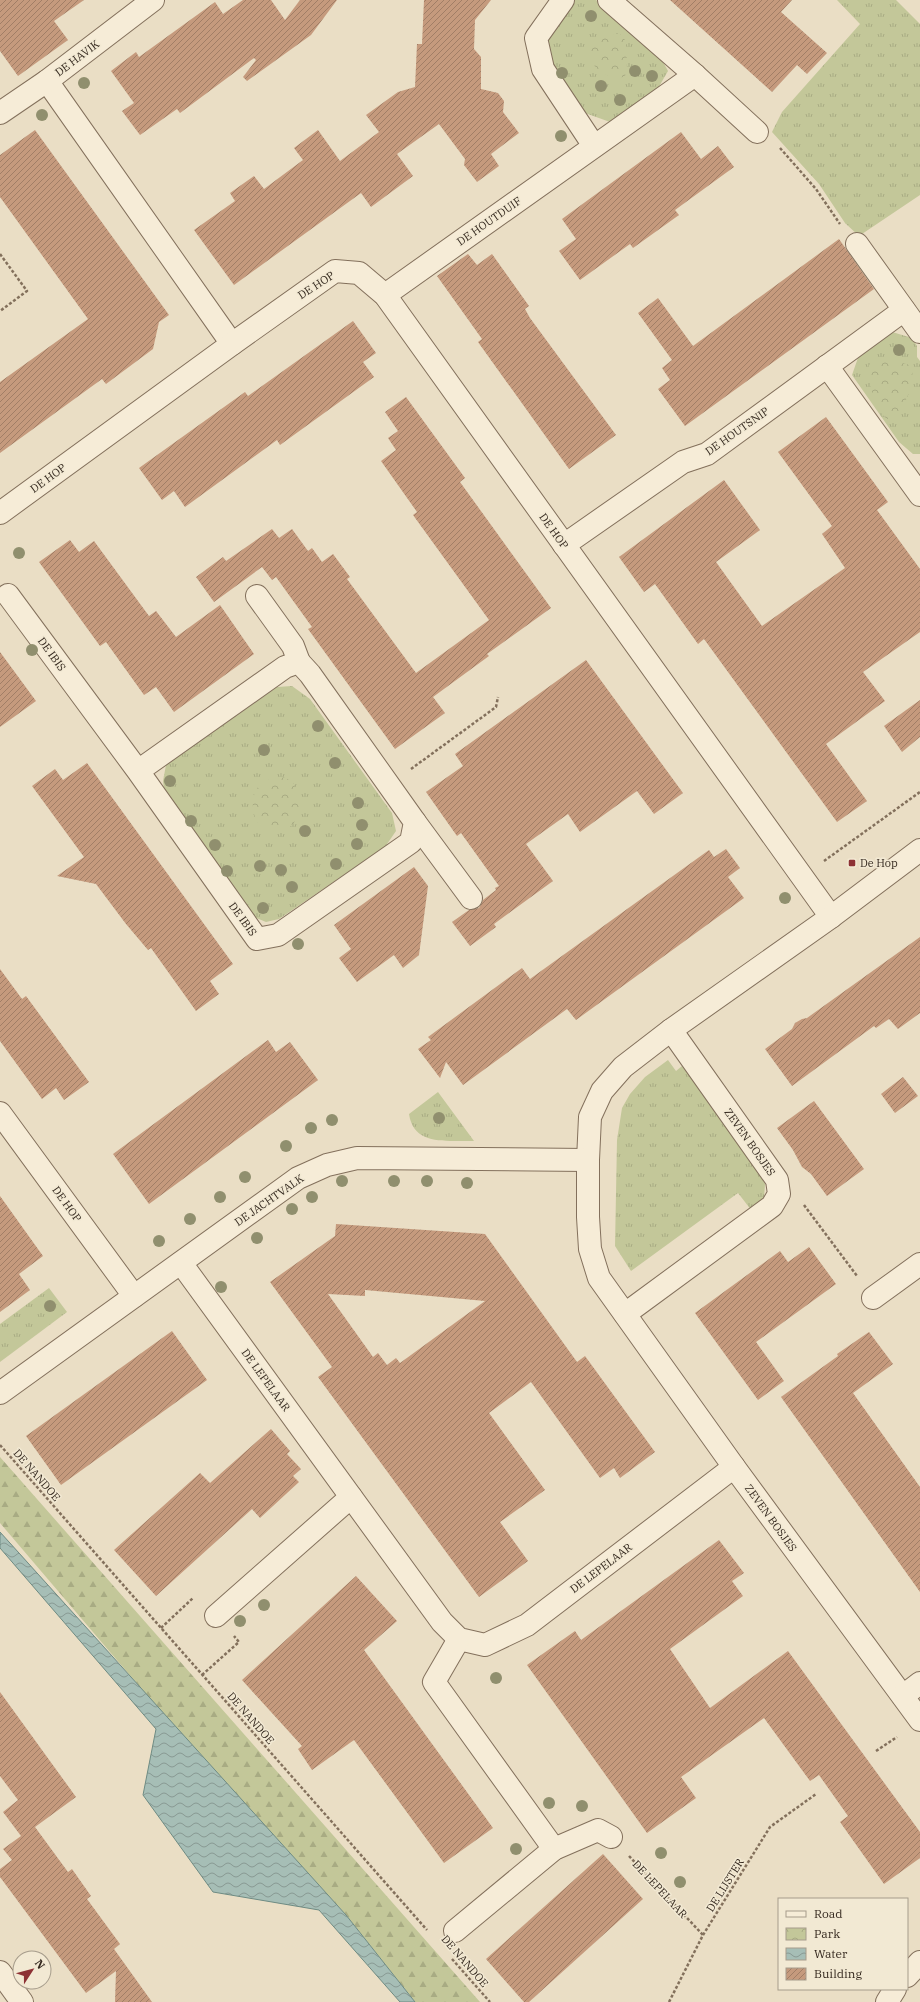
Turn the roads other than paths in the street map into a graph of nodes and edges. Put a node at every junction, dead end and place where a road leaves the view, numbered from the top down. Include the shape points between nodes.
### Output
1 (153, 0) edge
2 (563, 0) edge
3 (609, 0) edge
4 (695, 75) junction
5 (47, 81) junction
6 (0, 113) edge
7 (757, 132) road end
8 (594, 146) junction
9 (857, 244) road end
10 (384, 295) junction
11 (904, 310) junction
12 (920, 332) edge
13 (232, 344) junction
14 (827, 366) junction
15 (918, 488) edge
16 (0, 513) edge
17 (564, 545) junction
18 (3, 593) edge
19 (257, 596) dead end
20 (299, 662) junction
21 (138, 771) junction
22 (415, 822) junction
23 (920, 850) edge
24 (471, 898) dead end
25 (831, 917) junction
26 (671, 1030) junction
27 (0, 1113) edge
28 (588, 1160) junction
29 (181, 1263) junction
30 (920, 1264) edge
31 (134, 1296) junction
32 (873, 1298) road end
33 (625, 1314) junction
34 (0, 1393) edge
35 (734, 1467) junction
36 (351, 1497) junction
37 (216, 1616) dead end
38 (459, 1639) junction
39 (920, 1683) edge
40 (903, 1696) junction
41 (920, 1720) edge
42 (611, 1837) road end
43 (554, 1850) junction
44 (455, 1931) dead end
45 (920, 1962) edge
46 (0, 1972) edge
47 (908, 1975) edge
48 (894, 1990) edge
49 (22, 2002) edge
50 (887, 2002) edge

1 - 5 street, DE HAVIK
2 - 8 street via 536,38 543,69
3 - 4 street
4 - 7 street
4 - 8 street, DE HOUTDUIF
5 - 6 street, DE HAVIK
5 - 13 street
8 - 10 street, DE HOUTDUIF
9 - 11 street
10 - 13 street, DE HOP via 359,273 335,271
10 - 17 street, DE HOP
11 - 12 street
11 - 14 street, DE HOUTSNIP
13 - 16 street, DE HOP
14 - 15 street
14 - 17 street, DE HOUTSNIP via 707,454 683,462
17 - 25 street, DE HOP
18 - 21 street, DE IBIS
19 - 20 street via 293,646
20 - 21 street via 285,667
20 - 22 street
21 - 22 street, DE IBIS via 257,939 278,935 411,842
22 - 24 street
23 - 25 street, ZEVEN BOSJES
25 - 26 street, ZEVEN BOSJES
26 - 28 street, ZEVEN BOSJES via 623,1067 602,1091 590,1117
26 - 33 street, ZEVEN BOSJES via 777,1180 778,1194 772,1206
27 - 31 street, DE HOP
28 - 29 street, DE JACHTVALK via 357,1158 327,1165 298,1178
28 - 33 street, ZEVEN BOSJES via 590,1249 599,1278
29 - 31 street, DE JACHTVALK
29 - 36 street, DE LEPELAAR
30 - 32 street
31 - 34 street, DE JACHTVALK
33 - 35 street, ZEVEN BOSJES
35 - 38 street, DE LEPELAAR via 527,1624 485,1645
35 - 40 street, ZEVEN BOSJES
36 - 37 street
36 - 38 street, DE LEPELAAR via 442,1622
38 - 43 street via 434,1682
39 - 40 street
40 - 41 street, ZEVEN BOSJES
42 - 43 street via 598,1830
43 - 44 street
45 - 47 street
46 - 49 street
48 - 50 street

